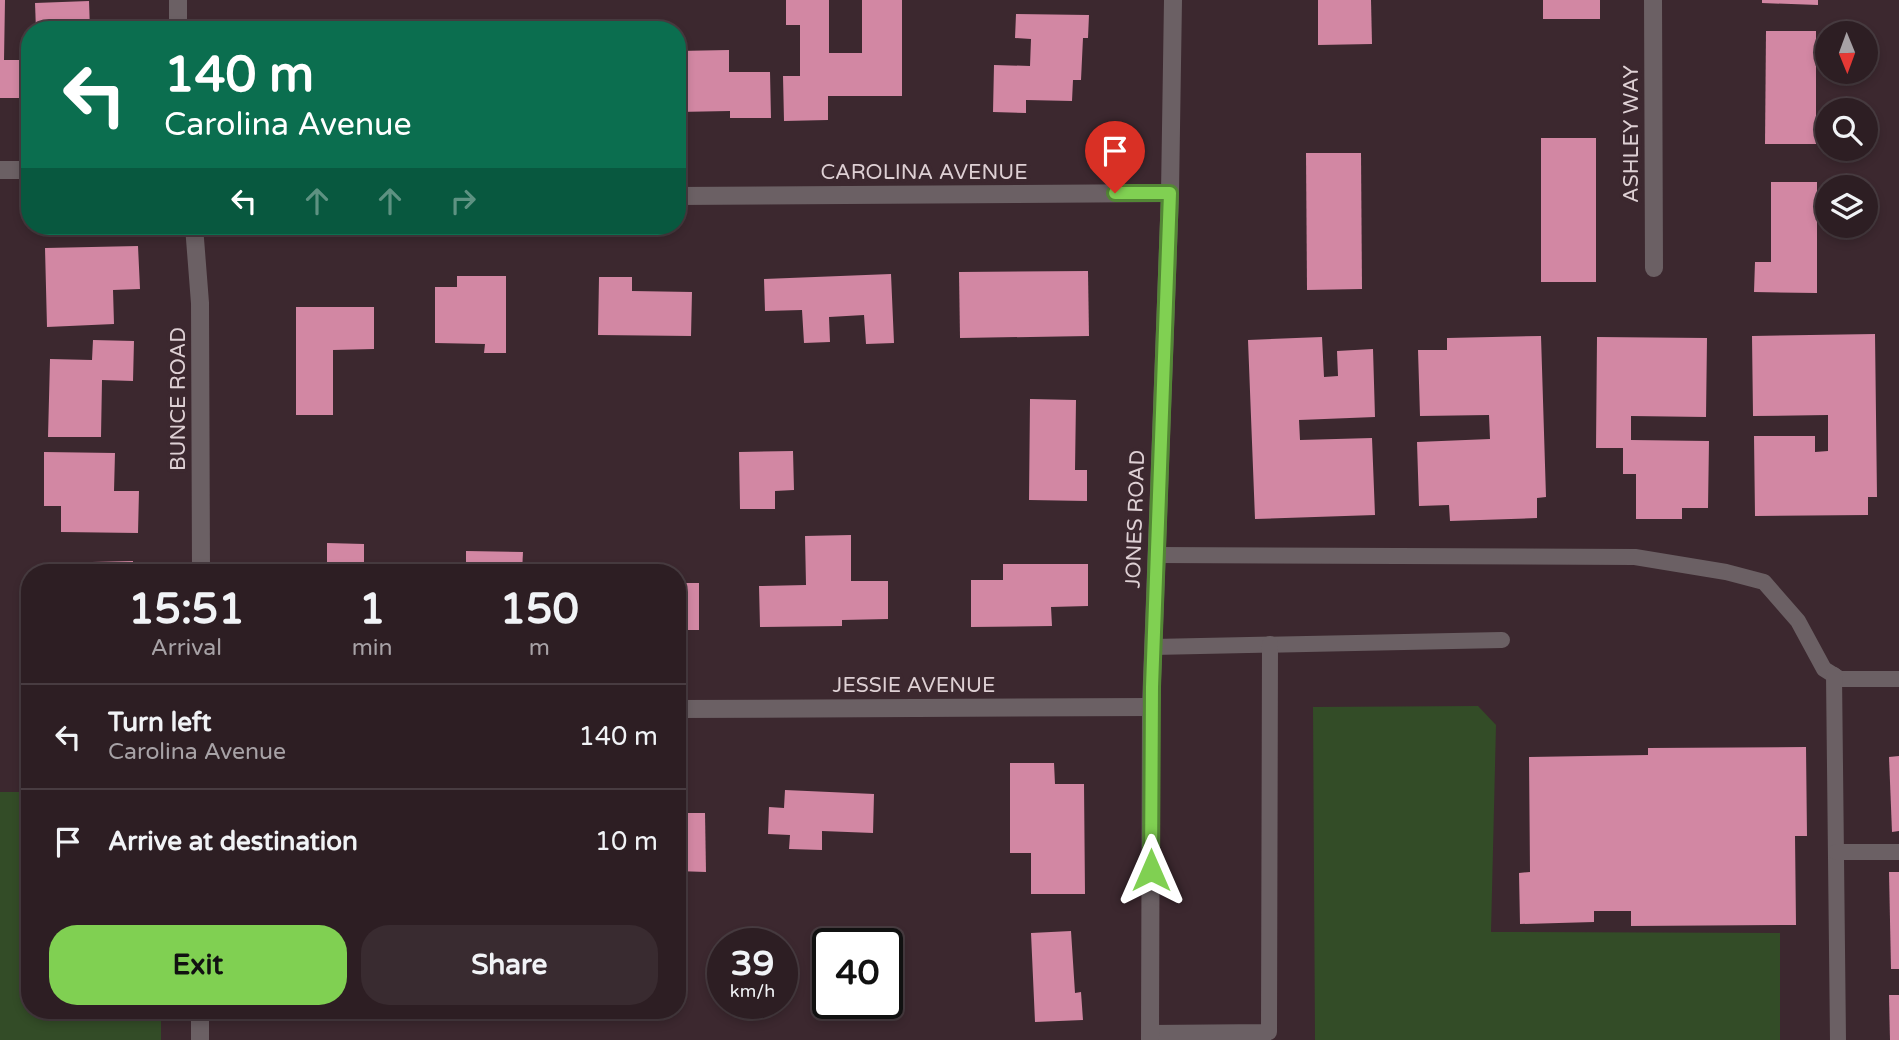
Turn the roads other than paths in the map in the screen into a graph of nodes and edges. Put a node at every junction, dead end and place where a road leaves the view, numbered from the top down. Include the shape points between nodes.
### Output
1 (178, 0) edge
2 (1173, 0) edge
3 (1653, 0) edge
4 (178, 21) edge
5 (0, 170) edge
6 (21, 170) edge
7 (1170, 193) junction
8 (686, 196) edge
9 (195, 235) edge
10 (1654, 268) dead end
11 (1157, 555) junction
12 (201, 564) edge
13 (1502, 640) dead end
14 (1270, 645) junction
15 (1153, 646) junction
16 (1834, 675) junction
17 (1899, 679) edge
18 (1151, 707) junction
19 (686, 709) edge
20 (1836, 852) junction
21 (1899, 852) edge
22 (200, 1019) edge
23 (1150, 1036) edge
24 (200, 1040) edge
25 (1838, 1040) edge

1 - 4 street
2 - 7 street, JONES ROAD
3 - 10 street, ASHLEY WAY
5 - 6 street
7 - 8 street, CAROLINA AVENUE
7 - 11 street, JONES ROAD
9 - 12 street, BUNCE ROAD via 200,303
11 - 15 street, JONES ROAD
11 - 16 lane via 1635,557 1726,572 1764,582 1798,621 1824,669
13 - 14 lane
14 - 15 lane
14 - 23 lane via 1269,1032
15 - 18 street, JONES ROAD
16 - 17 lane via 1840,679
16 - 20 lane
18 - 19 street, JESSIE AVENUE
18 - 23 street, JONES ROAD
20 - 21 lane
20 - 25 lane
22 - 24 street

